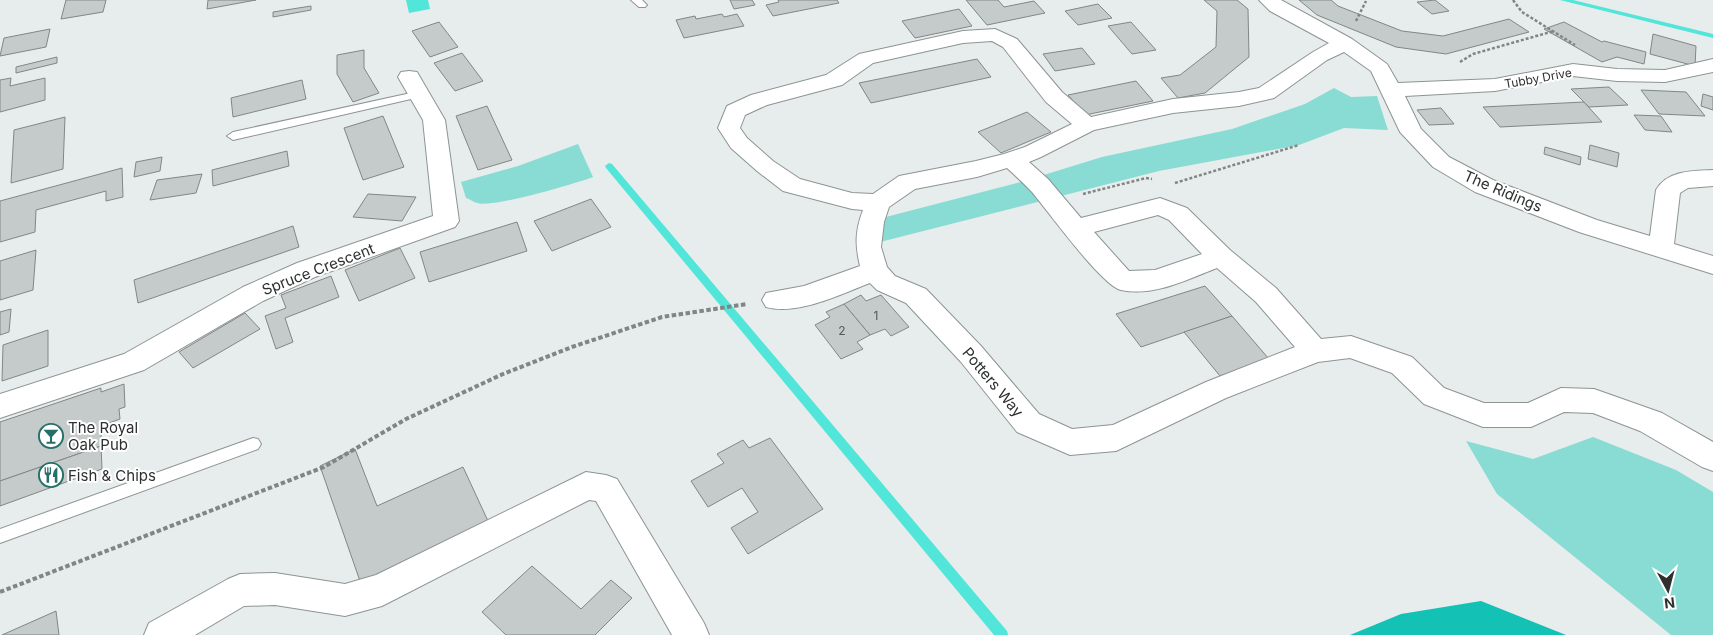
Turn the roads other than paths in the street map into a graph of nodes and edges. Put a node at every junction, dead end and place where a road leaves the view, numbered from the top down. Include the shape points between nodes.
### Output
1 (1269, 0) edge
2 (1345, 43) junction
3 (1713, 65) edge
4 (415, 86) joint
5 (1392, 90) junction
6 (1087, 125) junction
7 (233, 136) dead end
8 (1012, 159) junction
9 (1713, 178) edge
10 (878, 203) junction
11 (1076, 228) junction
12 (1661, 249) junction
13 (1221, 257) junction
14 (1713, 265) edge
15 (875, 271) junction
16 (776, 300) road end
17 (1315, 352) junction
18 (0, 406) edge
19 (253, 444) dead end
20 (1713, 458) edge
21 (0, 536) edge
22 (162, 635) edge
23 (691, 635) edge

1 - 2 street, The Ridings
2 - 5 street, The Ridings via 1380,68
2 - 6 street via 1266,93 1173,106
3 - 5 street, Tubby Drive via 1665,76 1573,70 1495,85
4 - 7 lane
4 - 18 street, Spruce Crescent via 434,120 446,221 306,270 253,294 134,362
5 - 12 street, The Ridings via 1411,132 1441,162 1484,186 1588,226
6 - 8 street
6 - 10 street via 1054,97 1010,43 995,35 962,38 866,58 834,80 759,100 735,111 729,128 739,144 792,185 852,201
8 - 10 street via 908,182
8 - 11 street
9 - 12 street via 1682,180 1668,190
10 - 15 street via 871,222 868,247
11 - 13 street via 1160,206 1178,214
11 - 13 street via 1123,281 1156,280
12 - 14 street, The Ridings
13 - 17 street via 1266,295
15 - 16 street via 806,296
15 - 17 street, Potters Way via 886,283 916,296 971,354 1028,423 1070,442 1116,438 1216,390
17 - 20 street, Potters Way via 1351,347 1402,366 1434,396 1483,415 1531,415 1561,400 1594,401 1651,422
19 - 21 lane
22 - 23 street via 240,590 275,589 345,600 382,590 586,486 606,489

